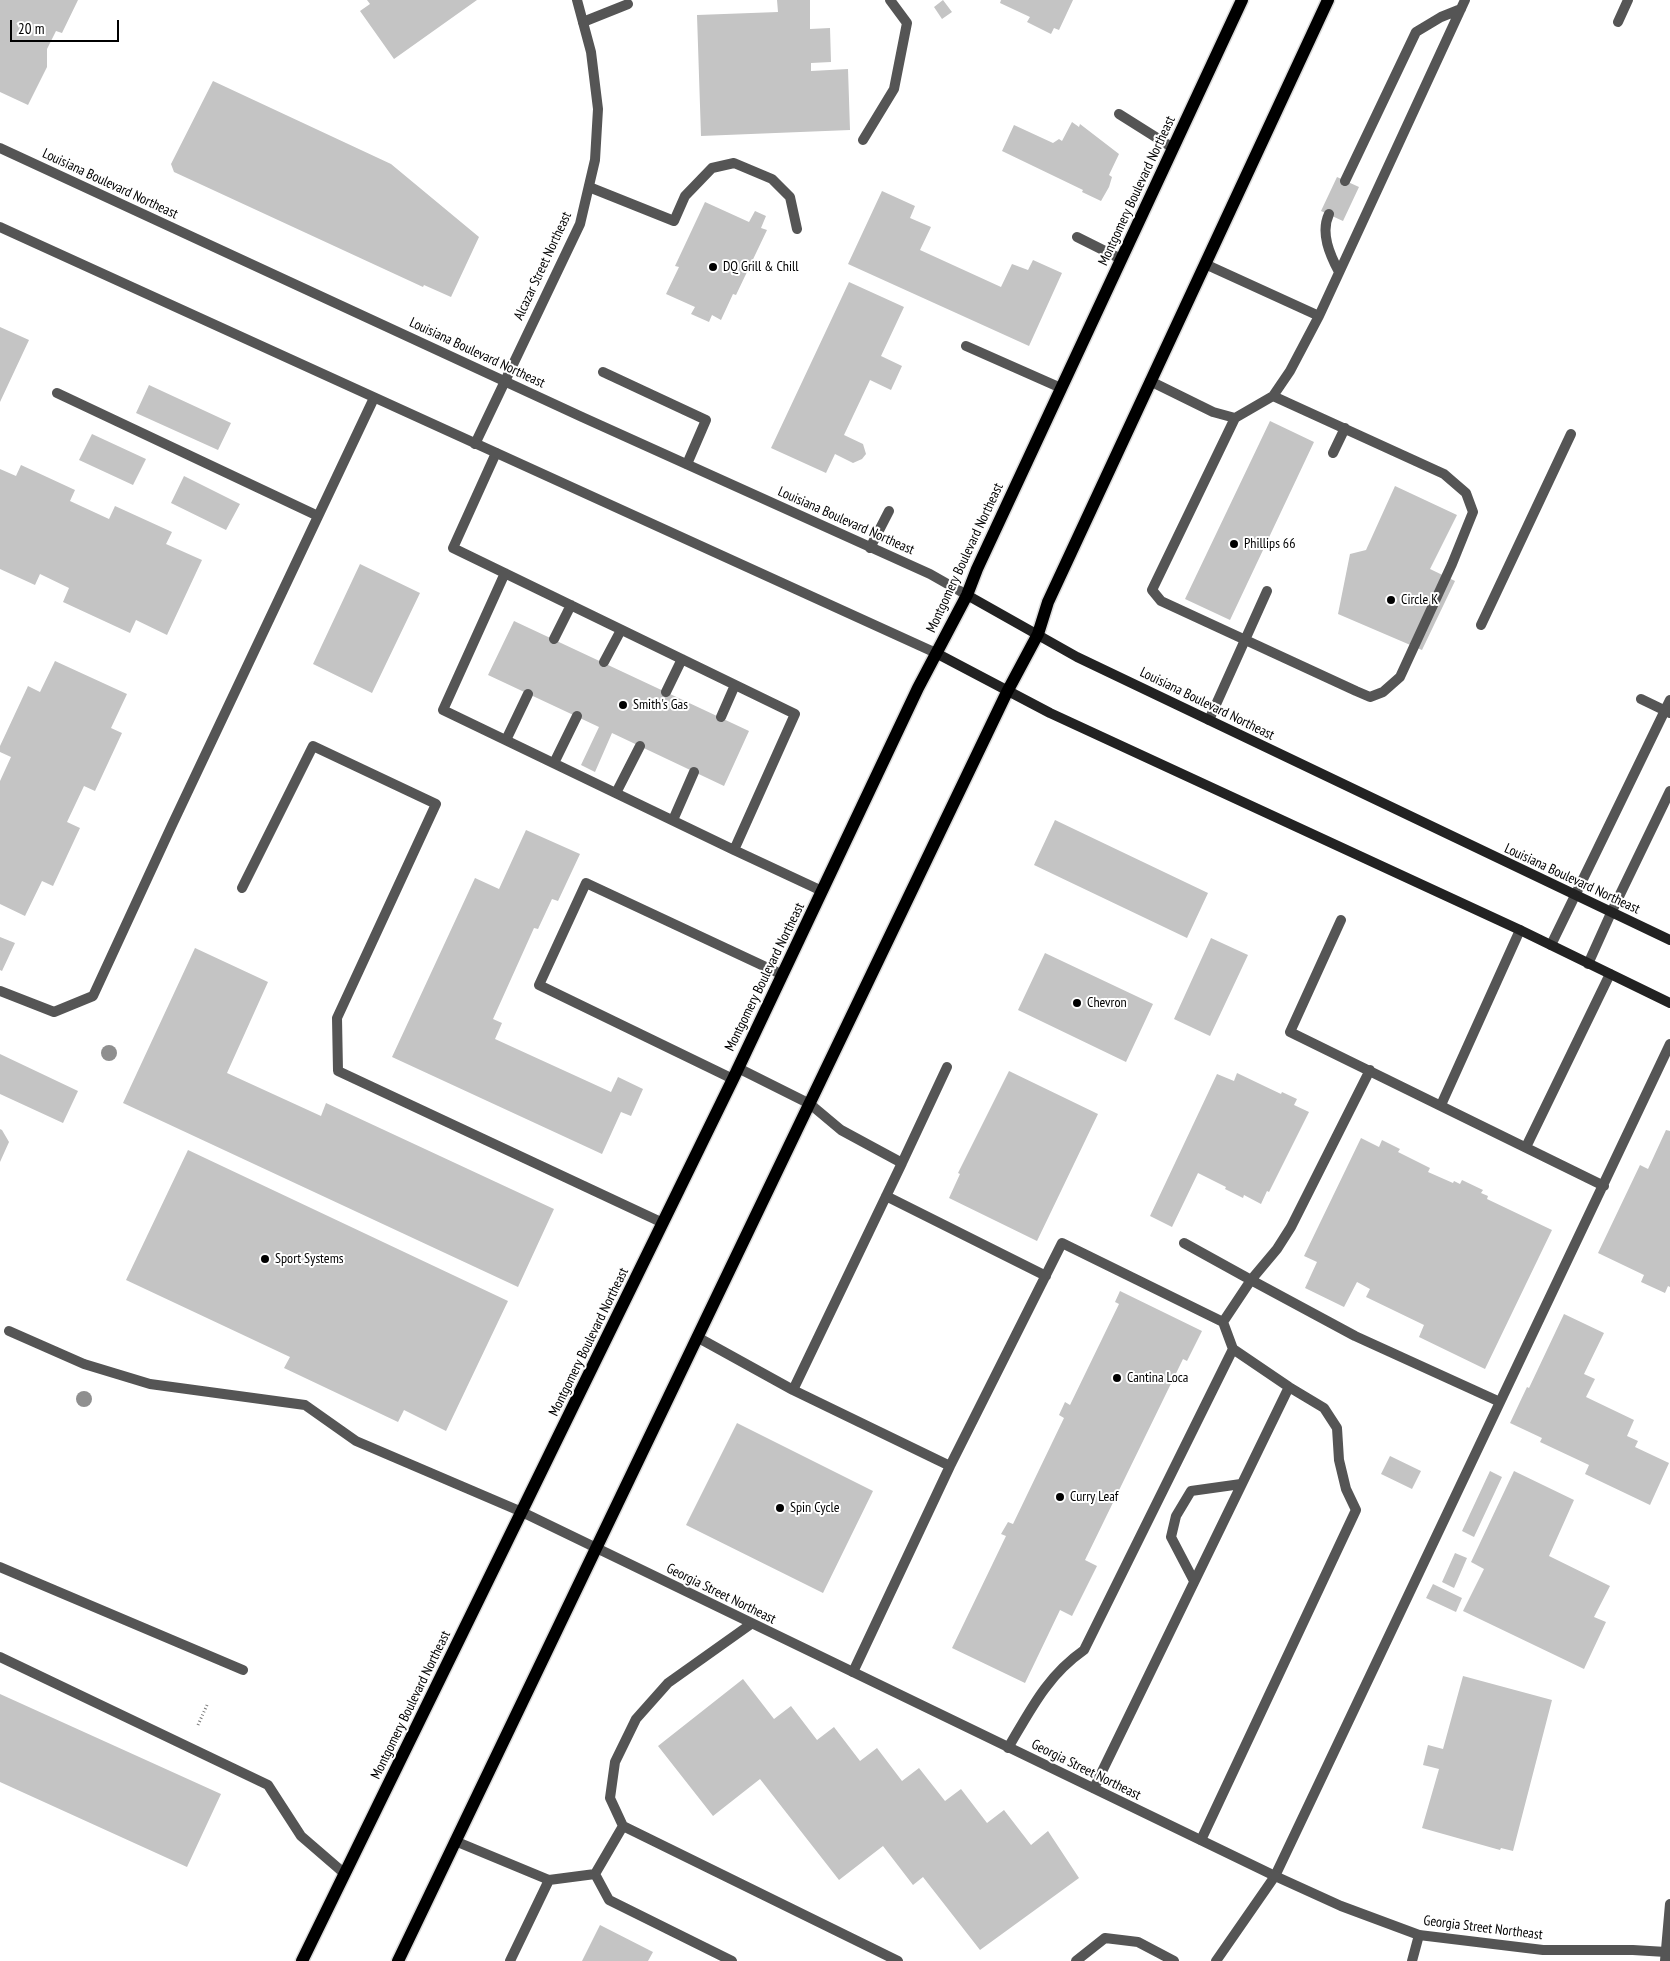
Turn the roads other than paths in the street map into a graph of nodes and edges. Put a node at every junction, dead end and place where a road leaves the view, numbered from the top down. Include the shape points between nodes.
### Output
1 (577, 0) edge
2 (890, 0) edge
3 (1242, 0) edge
4 (1328, 0) edge
5 (1628, 0) edge
6 (628, 4) dead end
7 (1463, 5) edge
8 (583, 22) junction
9 (1618, 22) dead end
10 (1119, 114) dead end
11 (862, 140) dead end
12 (0, 148) edge
13 (1173, 148) junction
14 (1345, 181) dead end
15 (589, 187) junction
16 (1328, 214) dead end
17 (0, 227) edge
18 (797, 229) dead end
19 (1077, 237) dead end
20 (1122, 258) junction
21 (1205, 264) junction
22 (1339, 272) junction
23 (1319, 316) junction
24 (966, 346) dead end
25 (603, 372) dead end
26 (505, 381) junction
27 (1150, 382) junction
28 (1061, 388) junction
29 (57, 393) dead end
30 (1273, 396) junction
31 (374, 398) junction
32 (1235, 418) junction
33 (1345, 428) junction
34 (1571, 434) dead end
35 (475, 444) junction
36 (496, 453) junction
37 (1333, 454) dead end
38 (687, 464) junction
39 (889, 511) dead end
40 (318, 516) junction
41 (870, 548) junction
42 (505, 573) junction
43 (1267, 591) dead end
44 (967, 595) junction
45 (571, 605) junction
46 (1481, 625) dead end
47 (622, 630) junction
48 (1038, 634) junction
49 (554, 639) dead end
50 (1245, 641) junction
51 (936, 653) junction
52 (682, 659) junction
53 (604, 662) dead end
54 (735, 685) junction
55 (666, 692) dead end
56 (1007, 692) junction
57 (528, 694) dead end
58 (1640, 699) dead end
59 (1670, 700) edge
60 (1668, 712) edge
61 (576, 716) dead end
62 (721, 717) dead end
63 (1209, 720) junction
64 (506, 740) junction
65 (640, 746) dead end
66 (554, 763) junction
67 (694, 772) dead end
68 (1670, 790) edge
69 (616, 793) junction
70 (672, 820) junction
71 (734, 850) junction
72 (242, 888) dead end
73 (822, 891) junction
74 (1575, 896) junction
75 (1611, 913) junction
76 (1341, 920) dead end
77 (1520, 930) junction
78 (1670, 940) edge
79 (1550, 945) junction
80 (1588, 964) junction
81 (1610, 974) junction
82 (783, 975) junction
83 (0, 991) edge
84 (1670, 1003) edge
85 (1670, 1044) edge
86 (947, 1066) dead end
87 (1370, 1070) junction
88 (735, 1074) junction
89 (810, 1104) junction
90 (1441, 1105) junction
91 (1526, 1147) junction
92 (902, 1163) junction
93 (1604, 1186) junction
94 (886, 1196) junction
95 (663, 1223) junction
96 (1184, 1243) dead end
97 (1046, 1276) junction
98 (1251, 1280) junction
99 (1223, 1322) junction
100 (9, 1331) dead end
101 (697, 1337) junction
102 (1233, 1349) junction
103 (1289, 1387) junction
104 (792, 1390) junction
105 (1500, 1402) junction
106 (950, 1466) junction
107 (1241, 1484) junction
108 (522, 1512) junction
109 (596, 1549) junction
110 (0, 1568) edge
111 (1194, 1581) junction
112 (752, 1624) junction
113 (0, 1657) edge
114 (243, 1670) dead end
115 (853, 1672) junction
116 (1008, 1748) junction
117 (1094, 1788) junction
118 (623, 1826) junction
119 (455, 1840) junction
120 (1201, 1840) junction
121 (345, 1874) junction
122 (595, 1874) junction
123 (1276, 1876) junction
124 (549, 1880) junction
125 (1670, 1904) edge
126 (1669, 1934) edge
127 (1419, 1935) junction
128 (1666, 1956) edge
129 (302, 1961) edge
130 (398, 1961) edge
131 (510, 1961) edge
132 (732, 1961) edge
133 (898, 1961) edge
134 (1076, 1961) edge
135 (1174, 1961) edge
136 (1216, 1961) edge
137 (1412, 1961) edge

1 - 8 street, Alcazar Street Northeast
2 - 11 street via 907,23 894,89
3 - 13 main road, Montgomery Boulevard Northeast
4 - 21 main road
5 - 9 street
6 - 8 street
7 - 14 street via 1416,32
7 - 22 street
8 - 15 street, Alcazar Street Northeast via 591,52 598,109 595,160
10 - 13 street
12 - 26 street, Louisiana Boulevard Northeast
13 - 20 main road, Montgomery Boulevard Northeast
15 - 18 street via 674,220 685,196 712,168 734,163 772,179 790,197
15 - 26 street, Alcazar Street Northeast via 580,224
16 - 22 street via 1324,223 1329,253
17 - 31 street
19 - 20 street
20 - 28 main road, Montgomery Boulevard Northeast
21 - 23 street
21 - 27 main road
22 - 23 street
23 - 30 street
24 - 28 street
25 - 38 street via 706,420
26 - 35 street, Alcazar Street Northeast
26 - 38 street, Louisiana Boulevard Northeast
27 - 32 street via 1213,412
27 - 48 main road via 1048,602
28 - 44 main road, Montgomery Boulevard Northeast
29 - 40 street
30 - 32 street
30 - 33 street
31 - 35 street
31 - 40 street
32 - 50 street via 1152,590 1160,601
33 - 37 street
33 - 50 street via 1444,474 1466,493 1473,512 1400,677 1383,692 1370,698
34 - 46 street
35 - 36 street
36 - 42 street via 453,548
36 - 51 street
38 - 41 street, Louisiana Boulevard Northeast
39 - 41 street
40 - 83 street via 94,996 54,1012
41 - 44 street, Louisiana Boulevard Northeast via 930,574
42 - 45 street
42 - 64 street via 443,710
43 - 50 street
44 - 48 main road, Louisiana Boulevard Northeast
44 - 51 main road, Montgomery Boulevard Northeast
45 - 47 street
45 - 49 street
47 - 52 street
47 - 53 street
48 - 56 main road
48 - 63 main road, Louisiana Boulevard Northeast via 1077,657
50 - 63 street
51 - 56 main road
51 - 73 main road, Montgomery Boulevard Northeast
52 - 54 street
52 - 55 street
54 - 62 street
54 - 71 street via 795,714
56 - 77 main road
56 - 89 main road
57 - 64 street
58 - 60 street
59 - 60 street
60 - 74 street
61 - 66 street
63 - 74 main road, Louisiana Boulevard Northeast
64 - 66 street
65 - 69 street
66 - 69 street
67 - 70 street
68 - 75 street
69 - 70 street
70 - 71 street
71 - 73 street
72 - 95 street via 313,746 436,804 336,1018 338,1071
73 - 82 main road, Montgomery Boulevard Northeast
74 - 75 main road, Louisiana Boulevard Northeast
74 - 79 street
75 - 78 main road, Louisiana Boulevard Northeast
75 - 80 street
76 - 87 street via 1290,1032
77 - 79 main road
77 - 90 street
79 - 80 main road
80 - 81 main road
81 - 84 main road
81 - 91 street
82 - 88 main road, Montgomery Boulevard Northeast
82 - 88 street via 586,883 539,985
85 - 93 street
86 - 92 street
87 - 90 street
87 - 98 street via 1291,1227
88 - 89 street
88 - 95 main road, Montgomery Boulevard Northeast
89 - 92 street via 841,1130
89 - 101 main road
90 - 91 street
91 - 93 street
92 - 94 street
93 - 105 street
94 - 97 street
94 - 104 street
95 - 108 main road, Montgomery Boulevard Northeast
96 - 98 street
97 - 99 street via 1062,1243
97 - 106 street
98 - 99 street
98 - 105 street via 1355,1336
99 - 102 street
100 - 108 street, Georgia Street Northeast via 84,1364 150,1384 305,1406 356,1440
101 - 104 street
101 - 109 main road
102 - 103 street
102 - 116 street via 1084,1650 1069,1660 1040,1692
103 - 107 street
103 - 120 street via 1324,1408 1337,1428 1342,1475 1356,1510
104 - 106 street
105 - 123 street
106 - 115 street
107 - 111 street
107 - 111 street via 1191,1491 1176,1516 1171,1537
108 - 109 street, Georgia Street Northeast
108 - 121 main road, Montgomery Boulevard Northeast
109 - 112 street, Georgia Street Northeast
109 - 119 main road
110 - 114 street
111 - 117 street
112 - 115 street, Georgia Street Northeast
112 - 118 street via 668,1683 636,1719 615,1762 610,1798
113 - 121 street via 268,1785 301,1836
115 - 116 street, Georgia Street Northeast
116 - 117 street, Georgia Street Northeast
117 - 120 street, Georgia Street Northeast
118 - 122 street
118 - 133 street
119 - 124 street
119 - 130 main road
120 - 123 street, Georgia Street Northeast
121 - 129 main road, Montgomery Boulevard Northeast
122 - 124 street
122 - 132 street via 609,1900
123 - 127 street, Georgia Street Northeast via 1341,1906
123 - 136 street
124 - 131 street
125 - 126 street
126 - 128 street
127 - 128 street, Georgia Street Northeast via 1543,1950 1633,1950
127 - 137 street
134 - 135 street via 1104,1938 1138,1942

